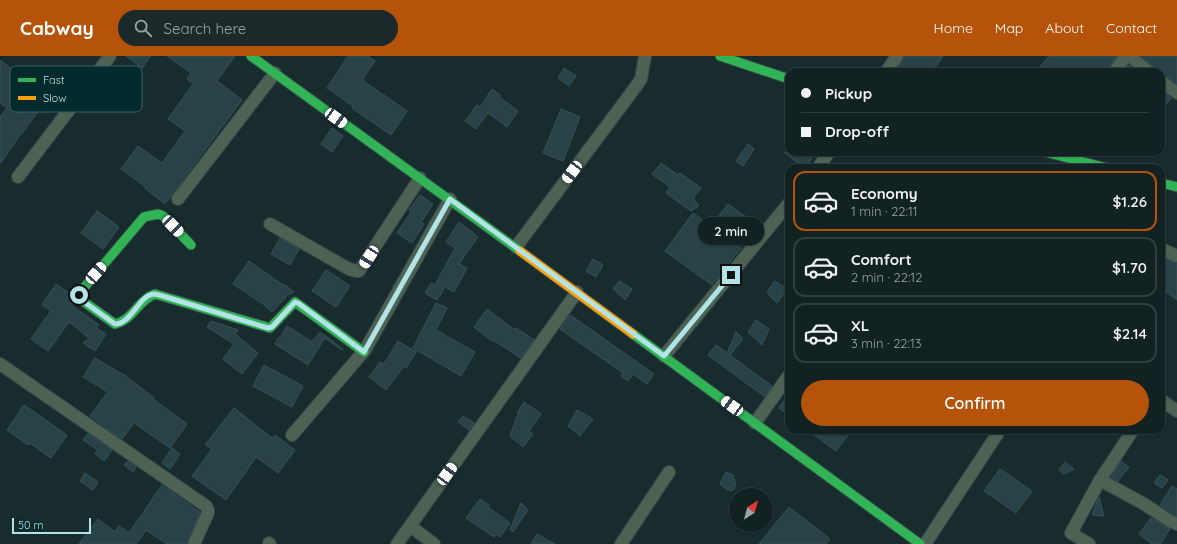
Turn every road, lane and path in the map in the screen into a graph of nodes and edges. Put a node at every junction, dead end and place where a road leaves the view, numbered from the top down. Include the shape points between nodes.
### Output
1 (110, 56) edge
2 (251, 56) edge
3 (644, 56) edge
4 (720, 56) edge
5 (897, 56) edge
6 (1126, 56) edge
7 (1130, 56) edge
8 (102, 66) edge
9 (889, 68) edge
10 (1117, 68) edge
11 (1144, 68) edge
12 (275, 74) junction
13 (785, 79) edge
14 (1165, 84) edge
15 (1177, 93) edge
16 (67, 112) edge
17 (1066, 159) edge
18 (1089, 164) edge
19 (18, 176) dead end
20 (420, 178) junction
21 (1165, 184) edge
22 (1177, 187) edge
23 (178, 199) dead end
24 (450, 199) junction
25 (785, 208) edge
26 (270, 224) dead end
27 (191, 245) dead end
28 (516, 247) junction
29 (1165, 251) edge
30 (1177, 256) edge
31 (577, 292) junction
32 (364, 352) junction
33 (664, 356) junction
34 (0, 364) edge
35 (785, 381) edge
36 (1165, 403) edge
37 (1177, 411) edge
38 (755, 423) junction
39 (997, 434) edge
40 (1130, 434) edge
41 (292, 435) dead end
42 (669, 472) dead end
43 (1100, 480) junction
44 (1177, 524) edge
45 (410, 526) junction
46 (194, 544) edge
47 (397, 544) edge
48 (434, 544) edge
49 (621, 544) edge
50 (920, 544) edge
51 (925, 544) edge
52 (1089, 544) edge

1 - 8 street
2 - 12 main road
3 - 28 street via 641,79 637,85
4 - 13 main road
5 - 9 street
6 - 10 street
7 - 11 street
12 - 20 main road
12 - 23 street
14 - 15 street
16 - 19 street
17 - 18 main road
20 - 24 main road
20 - 26 street via 356,272
21 - 22 main road
24 - 28 main road
24 - 32 street
25 - 33 street
27 - 32 main road via 163,216 158,214 144,217 82,290 80,299 115,324 122,323 147,297 155,294 270,328 295,302
28 - 31 main road
29 - 30 street
31 - 33 main road
31 - 45 street
32 - 41 street
33 - 38 main road
34 - 46 street via 206,506 208,513
35 - 38 street
36 - 37 street
38 - 50 main road
39 - 51 street
40 - 43 street
42 - 49 street
43 - 44 street
43 - 52 street via 1071,533
45 - 47 street
45 - 48 street

